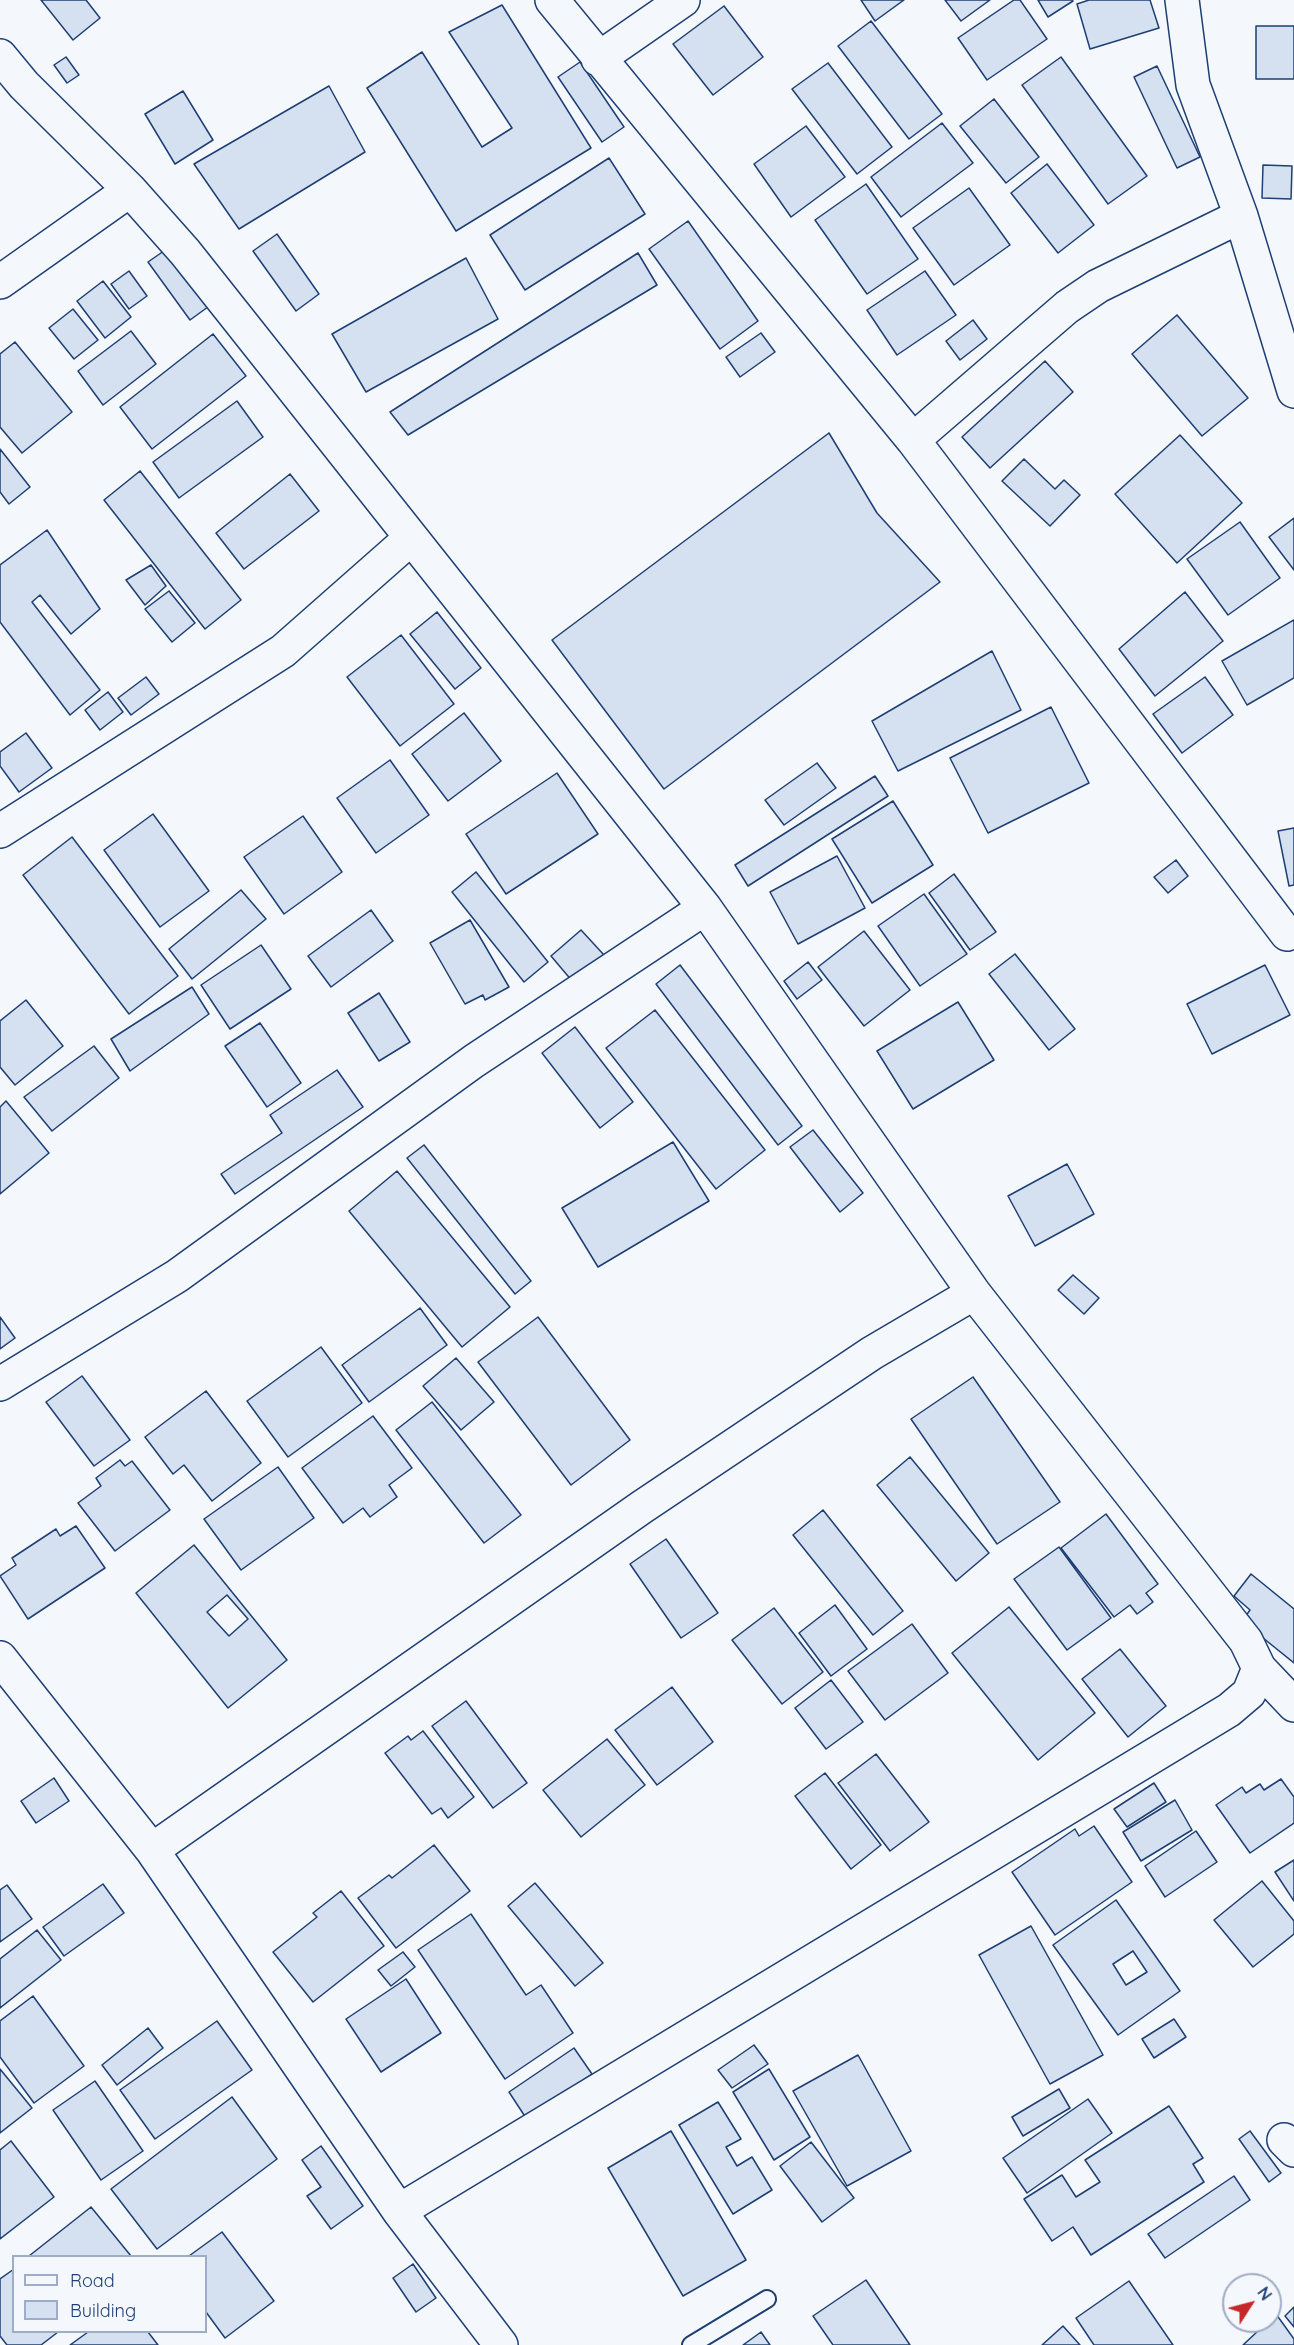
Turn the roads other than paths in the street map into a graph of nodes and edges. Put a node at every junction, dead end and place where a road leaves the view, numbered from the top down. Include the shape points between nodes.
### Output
1 (552, 0) edge
2 (683, 0) edge
3 (1182, 0) edge
4 (0, 56) edge
5 (598, 59) junction
6 (130, 190) junction
7 (1241, 216) junction
8 (0, 282) edge
9 (1294, 391) edge
10 (913, 440) junction
11 (410, 538) junction
12 (0, 831) edge
13 (705, 908) junction
14 (1287, 934) dead end
15 (974, 1293) junction
16 (0, 1384) edge
17 (1259, 1668) junction
18 (6, 1679) edge
19 (1294, 1705) edge
20 (152, 1850) junction
21 (399, 2211) junction
22 (767, 2299) dead end
23 (501, 2345) edge
24 (691, 2345) edge

1 - 5 street
2 - 5 street
3 - 7 street via 1192,85
4 - 6 street via 24,86
5 - 10 street
6 - 8 street
6 - 11 street via 185,252
7 - 9 street
7 - 10 street via 1098,286 1067,307
10 - 14 street
11 - 12 street via 284,651
11 - 13 street
13 - 15 street
13 - 16 street via 474,1061 177,1276
15 - 17 street via 1246,1641
15 - 20 street via 872,1353 642,1507
17 - 19 street
17 - 21 street via 1249,1693 1229,1710
18 - 20 street
20 - 21 street
21 - 23 street
22 - 24 lane

